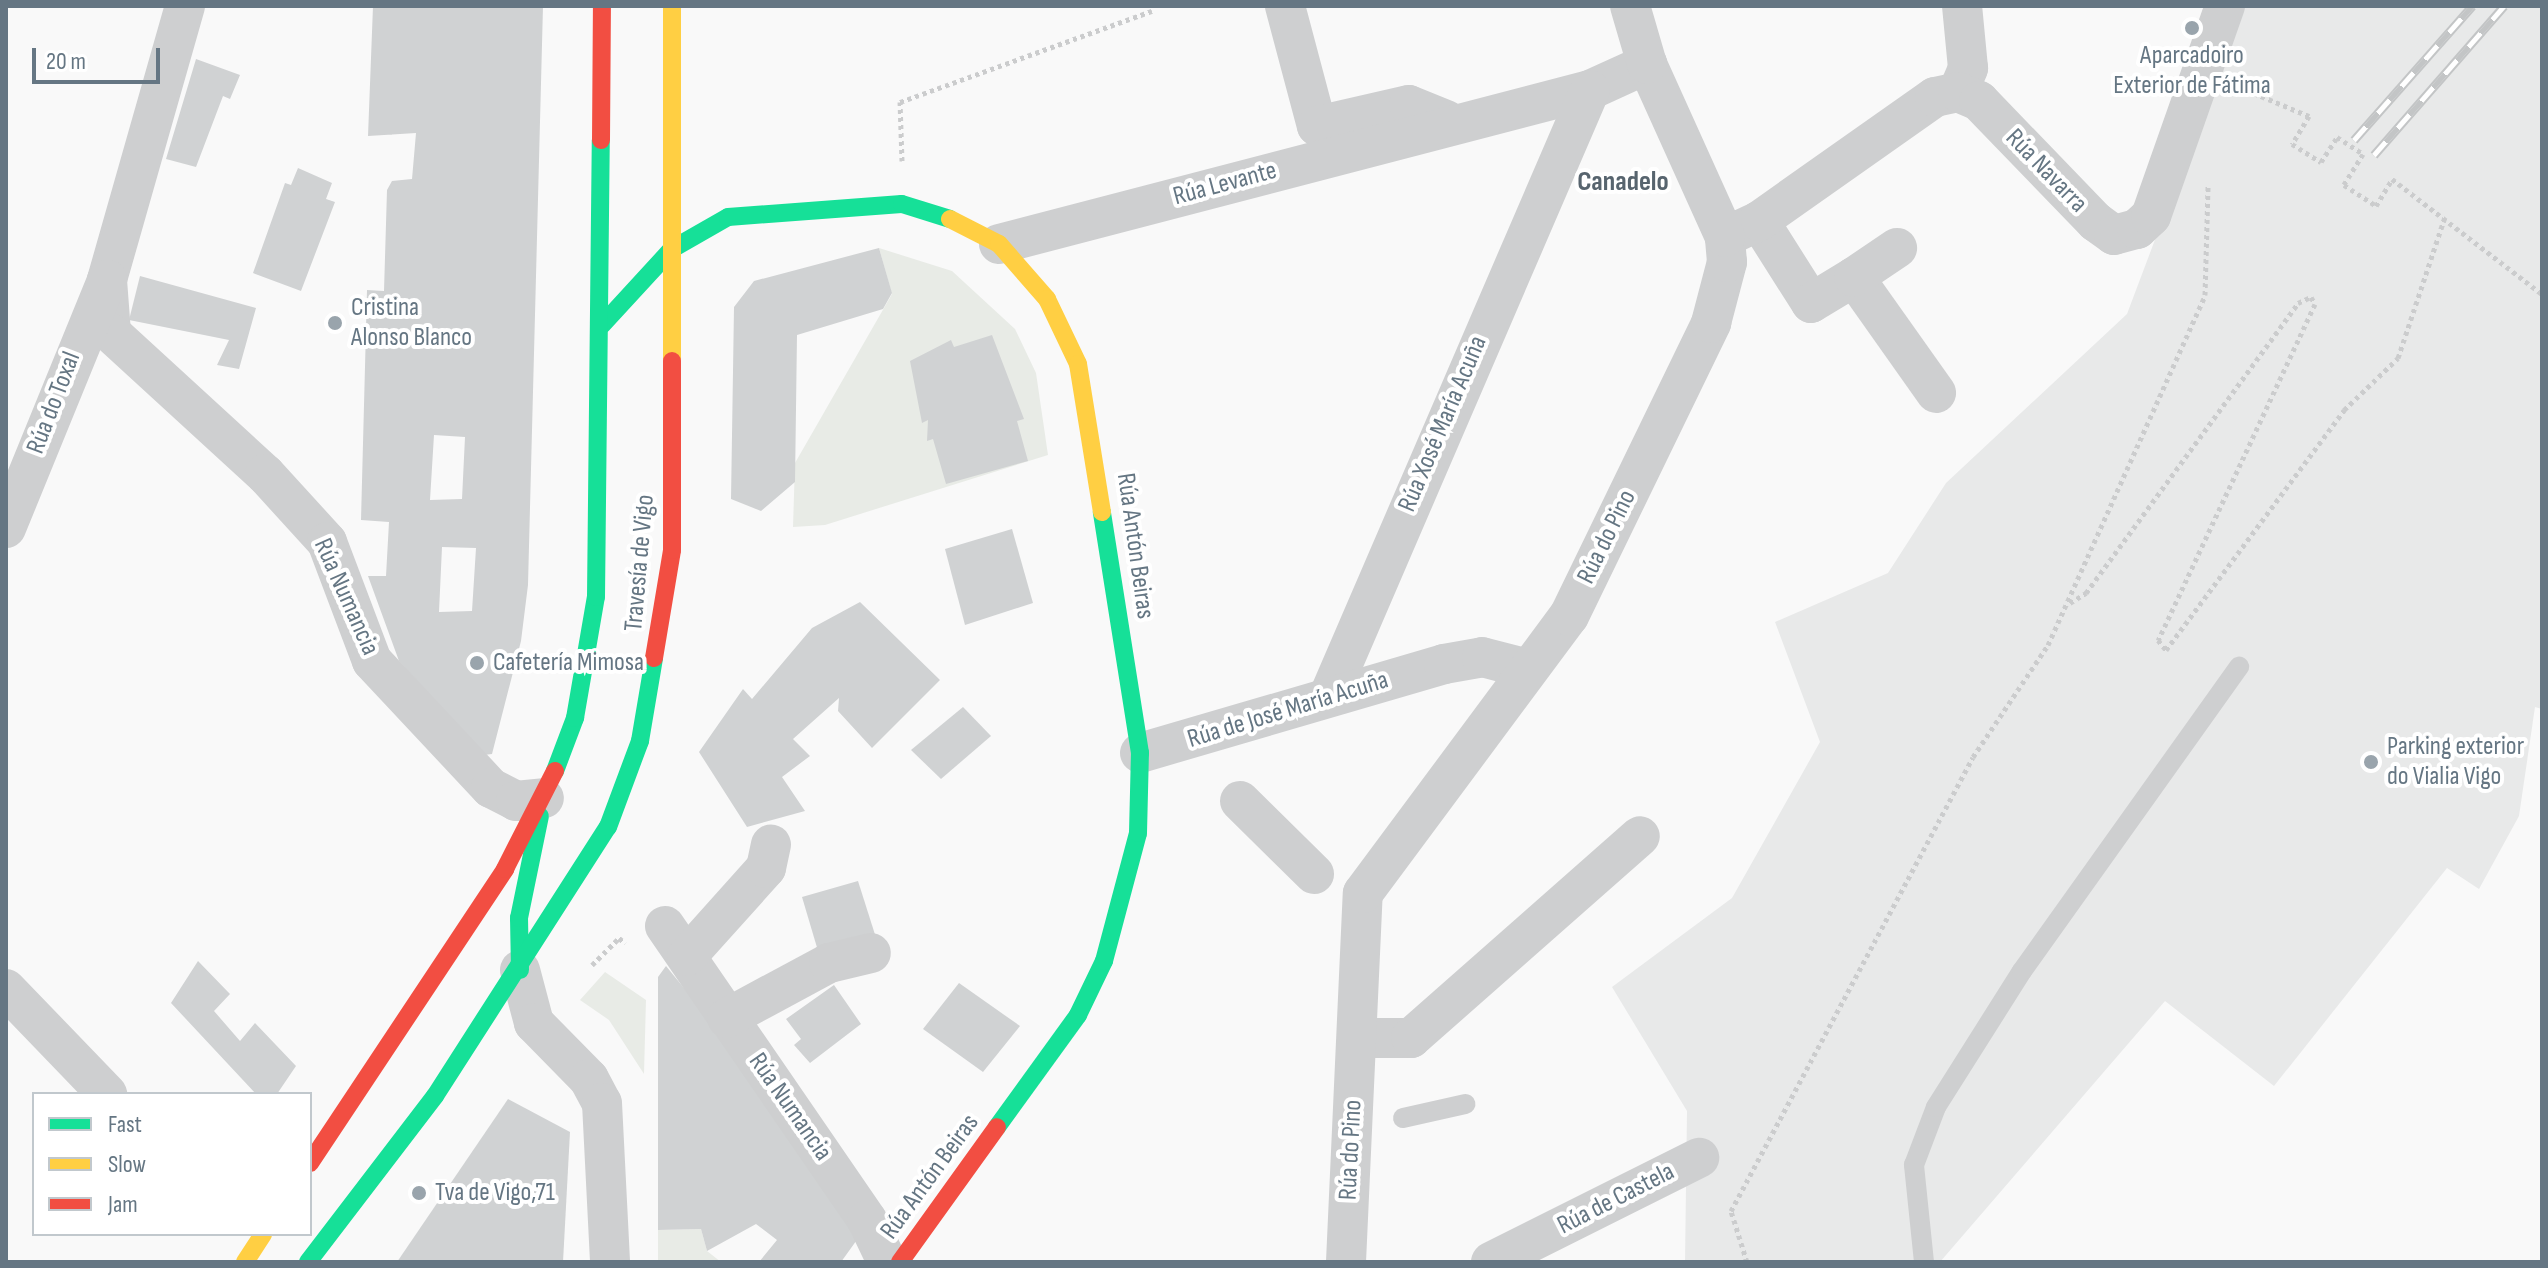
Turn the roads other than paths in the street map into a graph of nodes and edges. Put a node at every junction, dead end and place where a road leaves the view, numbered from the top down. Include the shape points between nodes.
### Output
1 (185, 6) edge
2 (602, 6) edge
3 (672, 6) edge
4 (1285, 6) edge
5 (1630, 6) edge
6 (1962, 6) edge
7 (2225, 6) edge
8 (1647, 64) junction
9 (1590, 90) junction
10 (1958, 92) junction
11 (1510, 106) junction
12 (1450, 122) junction
13 (1557, 158) junction
14 (670, 163) junction
15 (728, 217) junction
16 (1742, 229) junction
17 (999, 244) junction
18 (1897, 248) dead end
19 (672, 249) junction
20 (1854, 277) junction
21 (107, 280) junction
22 (602, 325) junction
23 (1936, 393) dead end
24 (6, 528) edge
25 (2239, 667) dead end
26 (1528, 669) junction
27 (1331, 691) junction
28 (1140, 753) junction
29 (544, 798) junction
30 (1240, 801) dead end
31 (1640, 836) dead end
32 (771, 845) dead end
33 (1314, 874) dead end
34 (871, 953) dead end
35 (520, 970) junction
36 (6, 989) edge
37 (727, 1018) junction
38 (1357, 1038) junction
39 (105, 1092) edge
40 (1465, 1104) dead end
41 (1403, 1118) dead end
42 (1699, 1158) dead end
43 (312, 1160) edge
44 (308, 1262) edge
45 (610, 1262) edge
46 (887, 1262) edge
47 (900, 1262) edge
48 (1346, 1262) edge
49 (1491, 1262) edge
50 (1924, 1262) edge

1 - 21 street, Rúa Numancia
2 - 22 main road, Travesía de Vigo
3 - 14 main road, Travesía de Vigo
4 - 12 street via 1317,126 1409,105
5 - 8 street, Rúa do Pino
6 - 10 street via 1968,68
7 - 10 street, Rúa Navarra via 2151,216 2137,229 2114,235 2096,222 1979,101
8 - 9 street, Rúa Levante
8 - 16 street, Rúa do Pino
9 - 11 street, Rúa Levante
9 - 13 street, Rúa Xosé María Acuña
10 - 16 street via 1935,97
11 - 12 street, Rúa Levante
11 - 13 street via 1549,131
12 - 17 street, Rúa Levante
13 - 27 street, Rúa Xosé María Acuña
14 - 15 street via 691,202
14 - 19 main road, Travesía de Vigo
15 - 17 main road, Rúa Antón Beiras via 902,204 961,222
15 - 19 main road, Rúa Antón Beiras
16 - 20 street via 1811,303
16 - 26 street, Rúa do Pino via 1711,323 1569,616
17 - 28 main road, Rúa Antón Beiras via 1047,299 1078,364
18 - 20 street
19 - 22 main road, Rúa Antón Beiras
19 - 35 main road, Travesía de Vigo via 672,550 654,683 608,827
20 - 23 street
21 - 24 street, Rúa do Toxal
21 - 29 street, Rúa Numancia via 111,333 119,347 265,474 327,542 372,661 491,788 516,801
22 - 29 main road, Travesía de Vigo via 596,597 575,718
25 - 50 lane via 2022,971 1936,1107 1914,1165
26 - 27 street, Rúa de José María Acuña via 1482,657
26 - 38 street, Rúa do Pino via 1363,893
27 - 28 street, Rúa de José María Acuña
28 - 47 main road, Rúa Antón Beiras via 1138,833 1104,961 1078,1015
29 - 35 main road via 519,918
29 - 43 main road, Travesía de Vigo
30 - 33 street
31 - 38 street via 1411,1038
32 - 37 street, Rúa Numancia via 766,868 676,941
34 - 37 street via 829,963
35 - 44 main road, Travesía de Vigo via 435,1096
35 - 45 street via 534,1023 589,1079 602,1103
36 - 39 street
37 - 46 street, Rúa Numancia via 867,1220
38 - 48 street, Rúa do Pino
40 - 41 lane
42 - 49 street, Rúa de Castela

